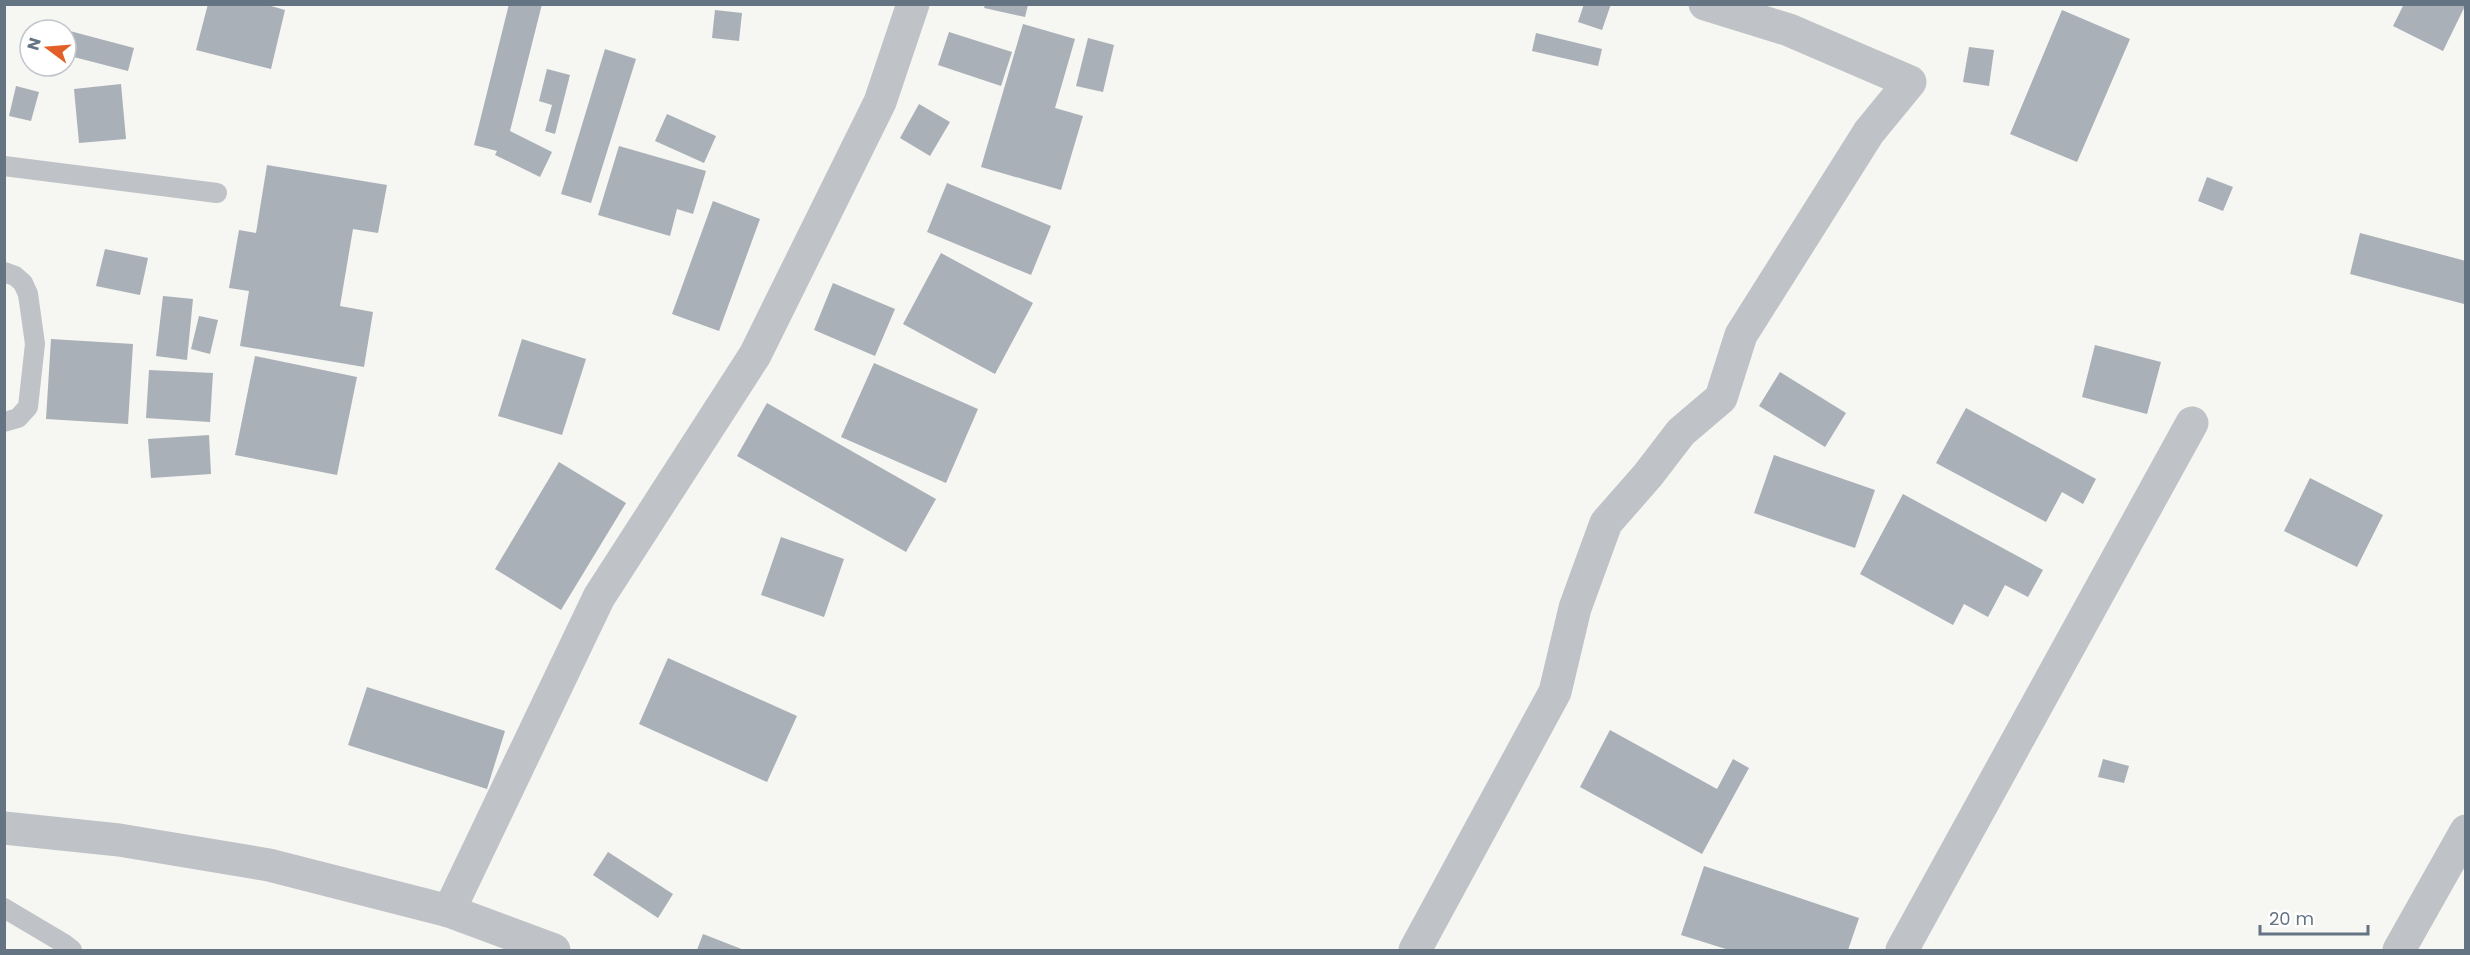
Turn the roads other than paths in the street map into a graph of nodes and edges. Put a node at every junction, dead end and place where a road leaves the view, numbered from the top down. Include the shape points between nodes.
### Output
1 (913, 4) edge
2 (1705, 4) edge
3 (4, 166) edge
4 (217, 193) dead end
5 (4, 272) edge
6 (4, 422) edge
7 (2192, 423) dead end
8 (4, 828) edge
9 (2466, 831) edge
10 (4, 908) edge
11 (449, 912) junction
12 (72, 951) edge
13 (554, 951) edge
14 (1415, 951) edge
15 (1902, 951) edge
16 (2399, 951) edge

1 - 11 street via 880,102 755,356 599,597
2 - 14 street via 1789,30 1910,82 1869,132 1741,335 1721,398 1681,432 1606,523 1575,608 1555,692
3 - 4 lane
5 - 6 lane via 23,283 28,294 35,344 28,407 18,418
7 - 15 street
8 - 11 street via 119,840 269,866
9 - 16 street
10 - 12 lane
11 - 13 street

